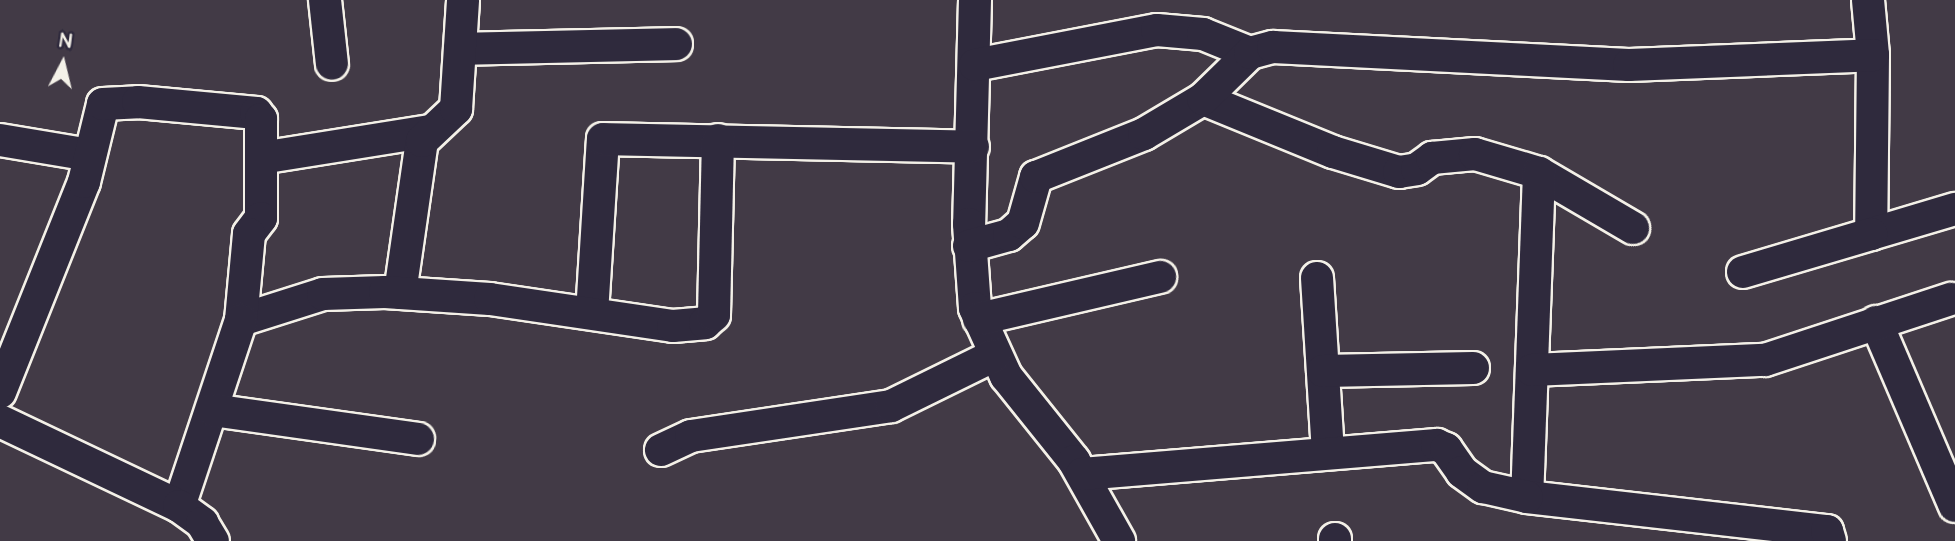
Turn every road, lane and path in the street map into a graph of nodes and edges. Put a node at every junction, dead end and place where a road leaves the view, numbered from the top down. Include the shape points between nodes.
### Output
1 (325, 0) edge
2 (463, 0) edge
3 (975, 0) edge
4 (1868, 0) edge
5 (676, 44) dead end
6 (460, 49) junction
7 (1250, 53) junction
8 (1873, 55) junction
9 (332, 64) dead end
10 (975, 65) junction
11 (1203, 99) junction
12 (430, 131) junction
13 (0, 140) edge
14 (718, 140) junction
15 (973, 147) junction
16 (90, 155) junction
17 (261, 158) junction
18 (1539, 173) junction
19 (1955, 209) edge
20 (1633, 228) dead end
21 (1871, 234) junction
22 (969, 246) junction
23 (1743, 272) dead end
24 (1160, 277) dead end
25 (1317, 278) dead end
26 (400, 293) junction
27 (1951, 299) dead end
28 (592, 313) junction
29 (979, 319) junction
30 (241, 320) junction
31 (1876, 322) junction
32 (995, 355) junction
33 (1474, 368) dead end
34 (1532, 370) junction
35 (1323, 372) junction
36 (0, 392) edge
37 (212, 410) junction
38 (0, 421) edge
39 (418, 439) dead end
40 (661, 450) dead end
41 (1328, 453) junction
42 (1082, 474) junction
43 (1527, 497) junction
44 (179, 506) junction
45 (1955, 506) edge
46 (213, 541) edge
47 (1119, 541) edge
48 (1830, 541) edge

1 - 9 street
2 - 6 street
3 - 10 street
4 - 8 street
5 - 6 street
6 - 12 street via 456,109
7 - 8 street via 1273,47 1629,65
7 - 10 street via 1203,34 1157,30
7 - 11 street
8 - 21 street
10 - 15 street
11 - 18 street via 1333,152 1399,172 1417,169 1432,158 1475,154
11 - 22 street via 1144,134 1036,177 1023,223 1009,235
12 - 17 street
12 - 26 street via 422,141
13 - 16 street
14 - 15 street
14 - 28 street via 603,139
14 - 28 street via 714,315 705,323 687,326
15 - 22 street
16 - 17 street via 103,104 126,101 256,113 261,119
16 - 36 street via 84,182
17 - 30 street via 261,218 249,234
18 - 20 street
18 - 34 street
19 - 21 street
21 - 23 street
22 - 29 street via 969,281
24 - 29 street
25 - 35 street
26 - 28 street
26 - 30 street via 323,294
27 - 31 street
29 - 32 street
30 - 37 street
31 - 34 street via 1765,360
31 - 45 street
32 - 40 street via 891,406 691,436
32 - 42 street via 1006,376
33 - 35 street
34 - 43 street
35 - 41 street
37 - 39 street
37 - 44 street
38 - 44 street
41 - 42 street
41 - 43 street via 1437,445 1483,487
42 - 47 street
43 - 48 street via 1827,531
44 - 46 street via 202,523

